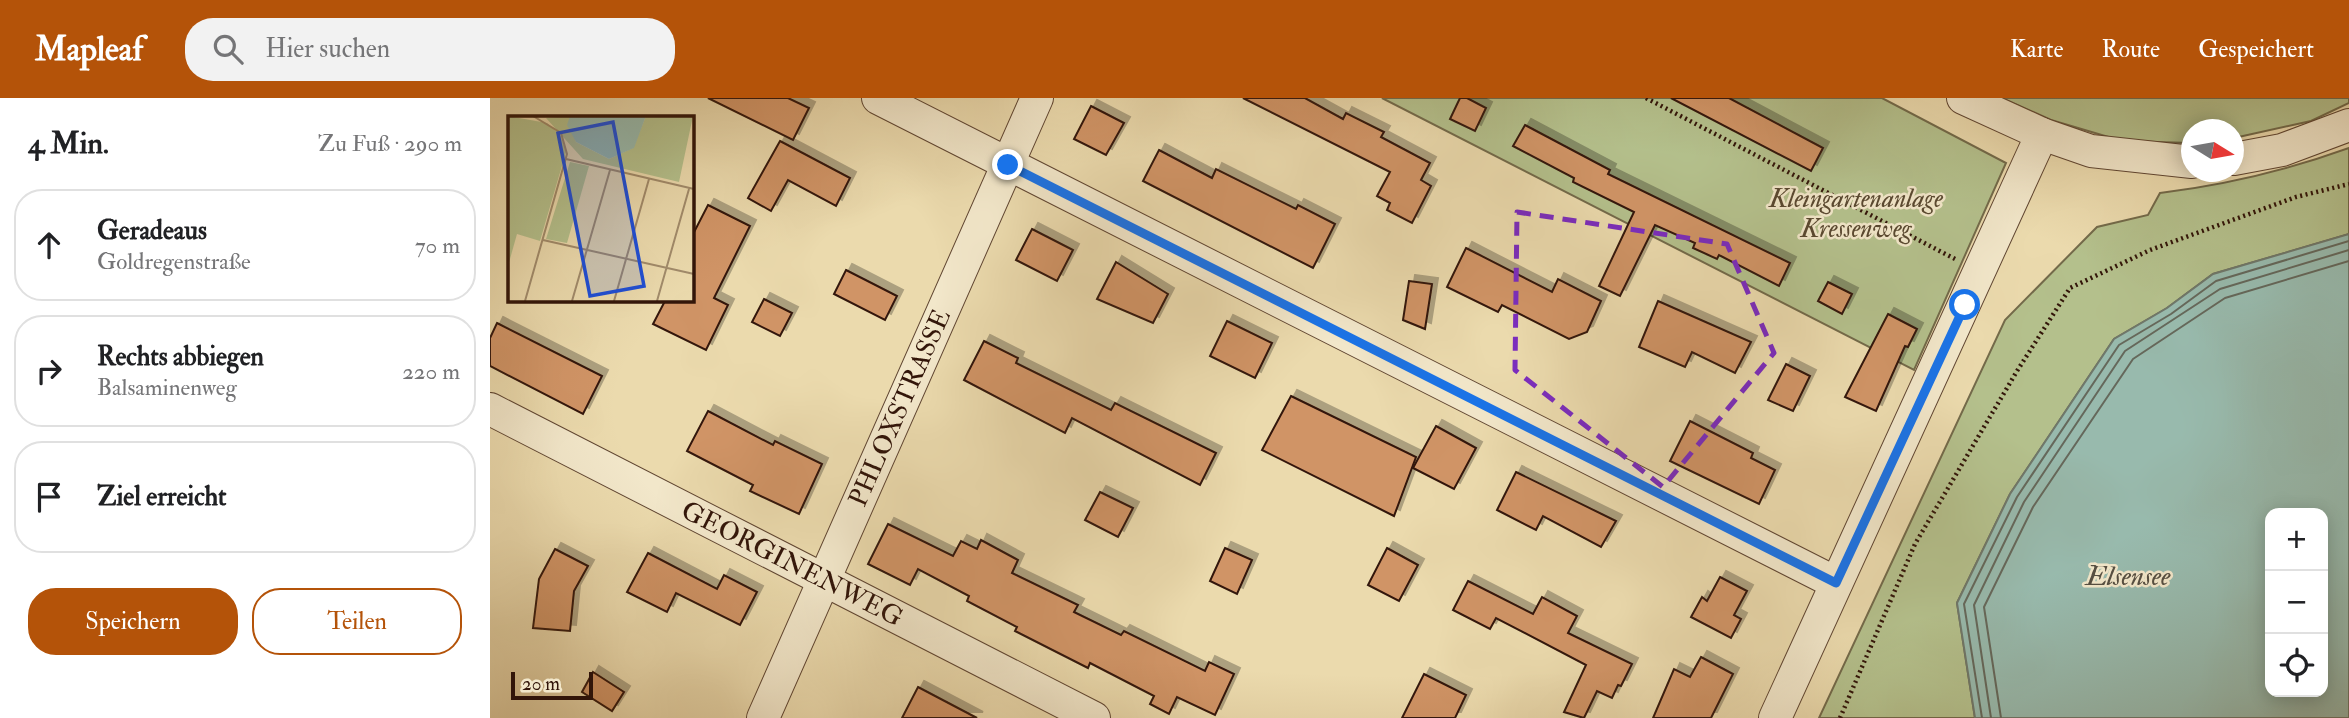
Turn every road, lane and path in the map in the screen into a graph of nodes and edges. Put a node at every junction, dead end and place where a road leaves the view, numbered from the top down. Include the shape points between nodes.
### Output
1 (877, 98) edge
2 (1037, 98) edge
3 (1646, 98) edge
4 (1964, 98) edge
5 (2349, 125) edge
6 (2042, 134) junction
7 (2244, 157) edge
8 (2181, 161) edge
9 (1008, 165) junction
10 (2349, 184) edge
11 (1962, 262) dead end
12 (490, 410) edge
13 (824, 580) junction
14 (1836, 583) junction
15 (762, 718) edge
16 (1094, 718) edge
17 (1775, 718) edge
18 (1840, 718) edge

1 - 9 street
2 - 9 street, PHLOXSTRASSE
3 - 11 path
4 - 6 street
5 - 7 street via 2282,150
6 - 8 street via 2091,151
6 - 14 street
9 - 13 street, PHLOXSTRASSE
9 - 14 street
10 - 18 path via 2296,197 2150,250 2070,288 1915,544
12 - 13 street, GEORGINENWEG
13 - 15 street, PHLOXSTRASSE
13 - 16 street, GEORGINENWEG
14 - 17 street

